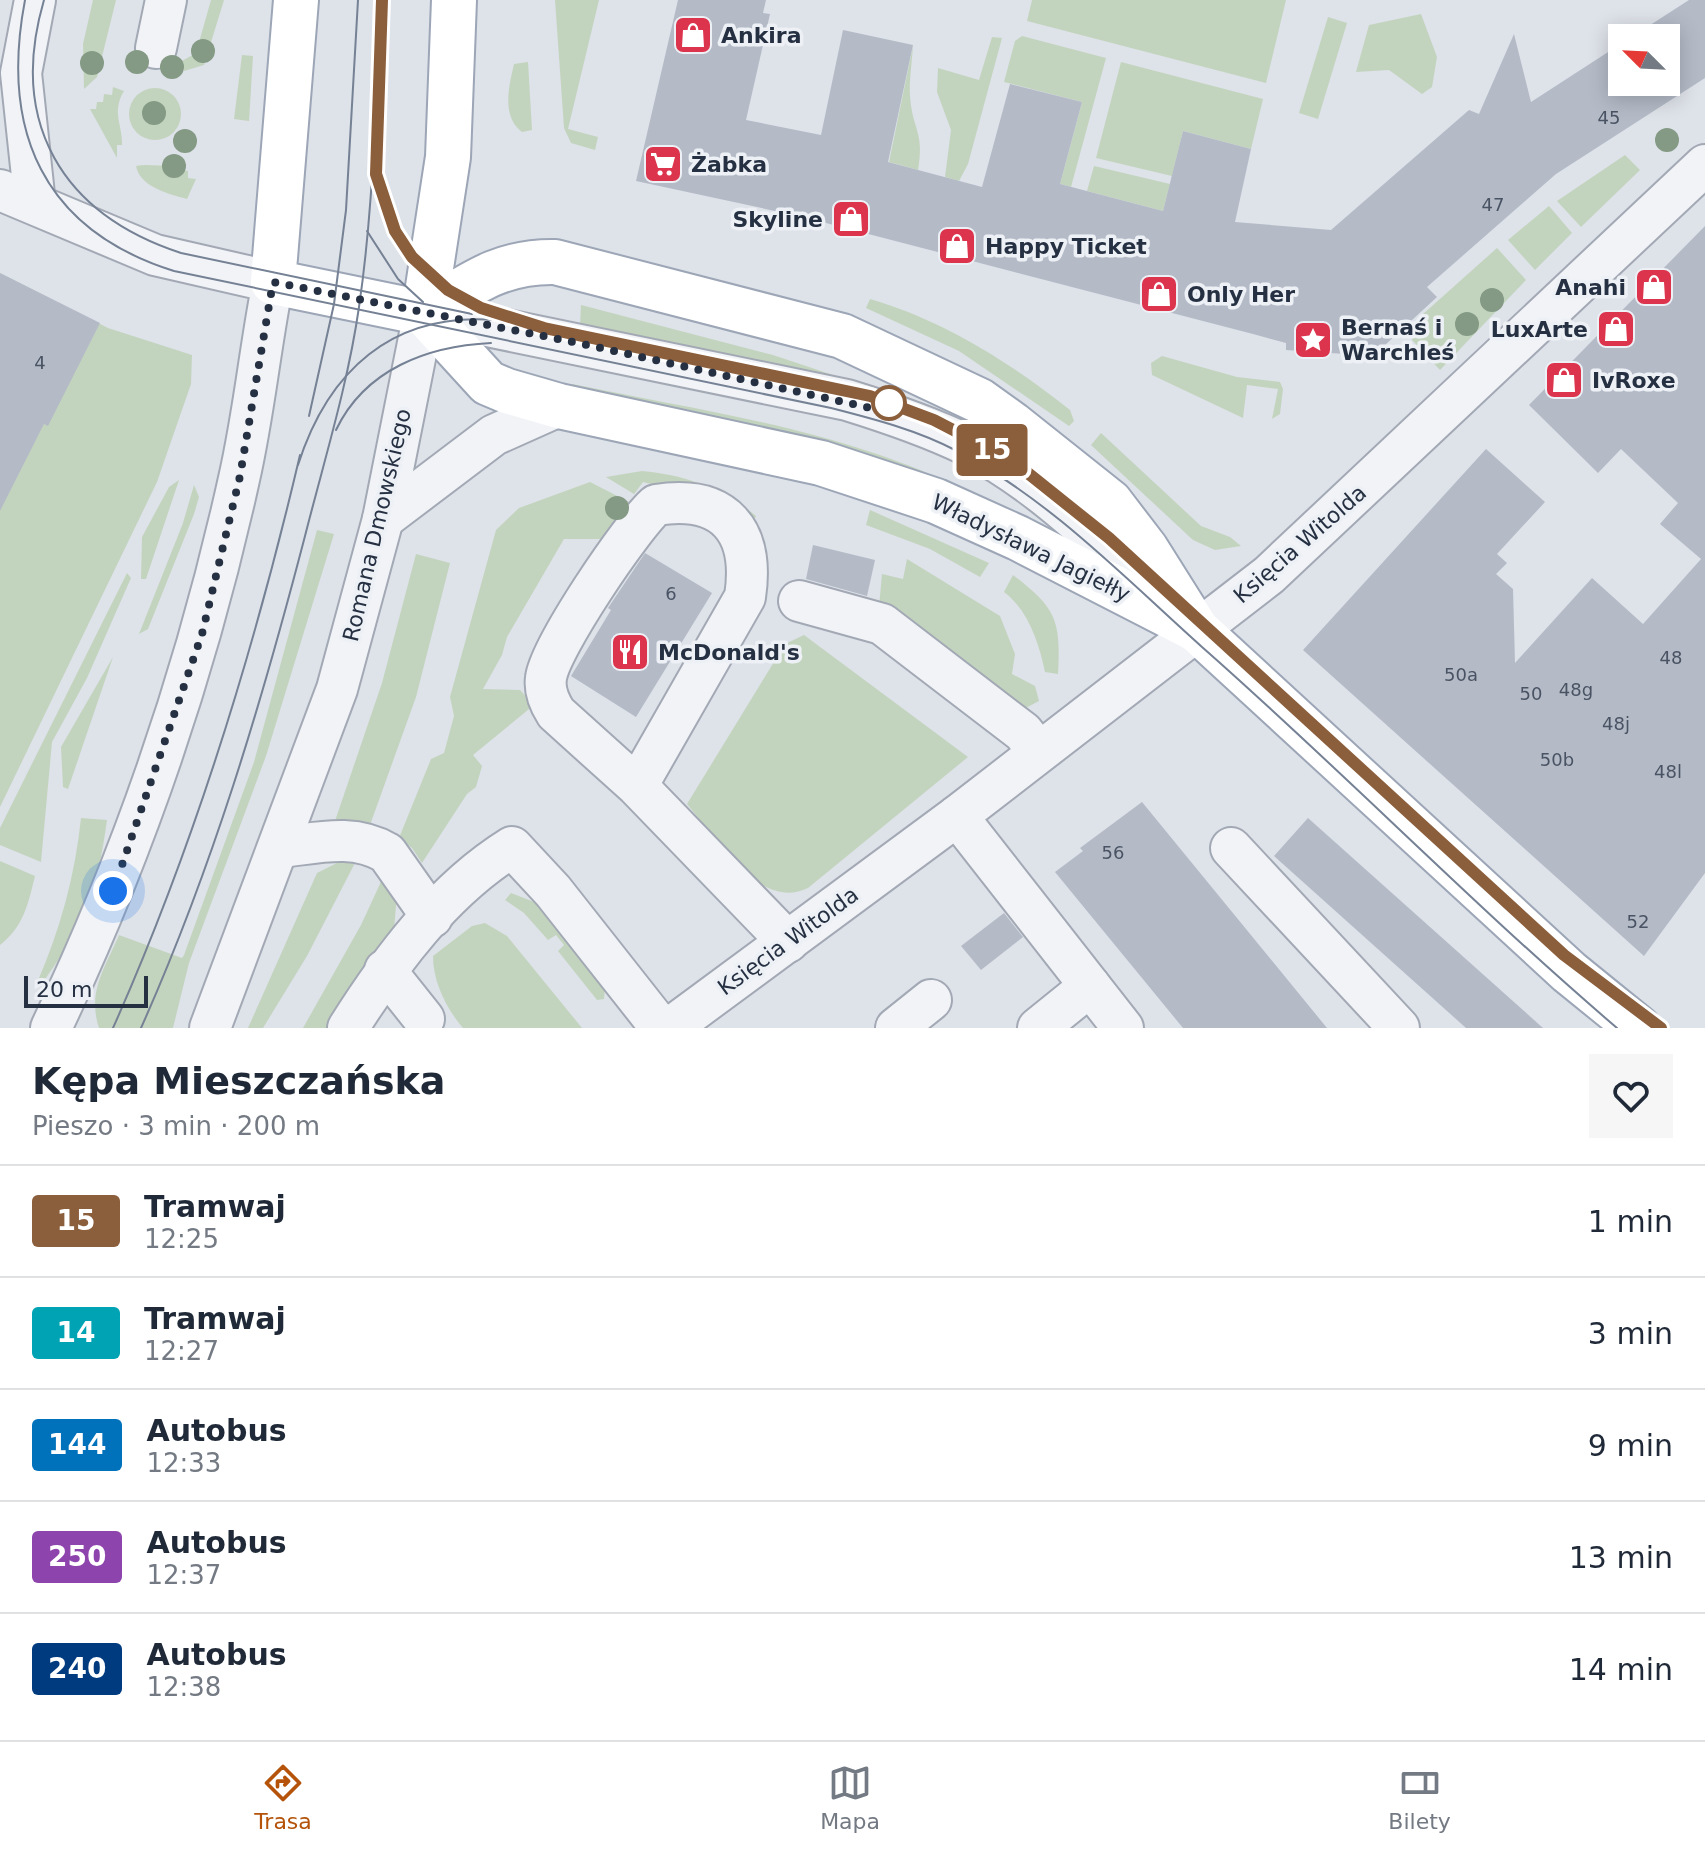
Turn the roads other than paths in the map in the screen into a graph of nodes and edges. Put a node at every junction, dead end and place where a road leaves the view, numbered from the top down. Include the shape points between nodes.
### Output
1 (35, 0) edge
2 (166, 0) edge
3 (296, 0) edge
4 (454, 0) edge
5 (156, 48) dead end
6 (1705, 165) edge
7 (18, 197) edge
8 (273, 282) junction
9 (424, 313) junction
10 (559, 406) junction
11 (383, 519) junction
12 (799, 601) dead end
13 (1197, 630) junction
14 (1038, 751) junction
15 (637, 786) junction
16 (957, 816) junction
17 (281, 847) junction
18 (1231, 848) dead end
19 (432, 917) junction
20 (788, 942) junction
21 (385, 970) junction
22 (1090, 986) junction
23 (931, 1000) dead end
24 (424, 1019) dead end
25 (51, 1028) edge
26 (210, 1028) edge
27 (348, 1028) edge
28 (661, 1028) edge
29 (670, 1028) edge
30 (896, 1028) edge
31 (1038, 1028) edge
32 (1123, 1028) edge
33 (1399, 1028) edge
34 (1638, 1028) edge

1 - 7 street via 21,73
2 - 5 street
3 - 8 main road
4 - 9 main road, Romana Dmowskiego via 448,157
6 - 13 street, Księcia Witolda via 1396,459 1269,575
7 - 8 street via 155,255
8 - 9 main road
8 - 25 street via 240,476 202,634 133,842
9 - 10 main road, Władysława Jagiełły via 488,383
9 - 11 street, Romana Dmowskiego
9 - 13 street via 847,400 936,431 998,463 1045,497
9 - 13 main road, Władysława Jagiełły via 515,263 555,262 842,336 980,401 1066,465 1110,502
10 - 11 street via 494,435
10 - 13 main road, Władysława Jagiełły via 821,463 936,501
11 - 17 street, Romana Dmowskiego via 337,689
12 - 14 street via 882,624 1023,732
13 - 14 street, Księcia Witolda
13 - 34 main road via 1569,972
14 - 16 street, Księcia Witolda
15 - 15 street via 745,597 750,569 744,541 715,509 695,502 656,505 641,518 555,653 546,678 547,699 556,713
15 - 20 street
16 - 20 street, Księcia Witolda
16 - 22 street
17 - 19 street via 347,839 380,849
17 - 26 street, Romana Dmowskiego
18 - 33 street
19 - 21 street
19 - 28 street via 479,867 512,847 563,902
20 - 29 street, Księcia Witolda
21 - 24 street
21 - 27 street
22 - 31 street
22 - 32 street
23 - 30 street

